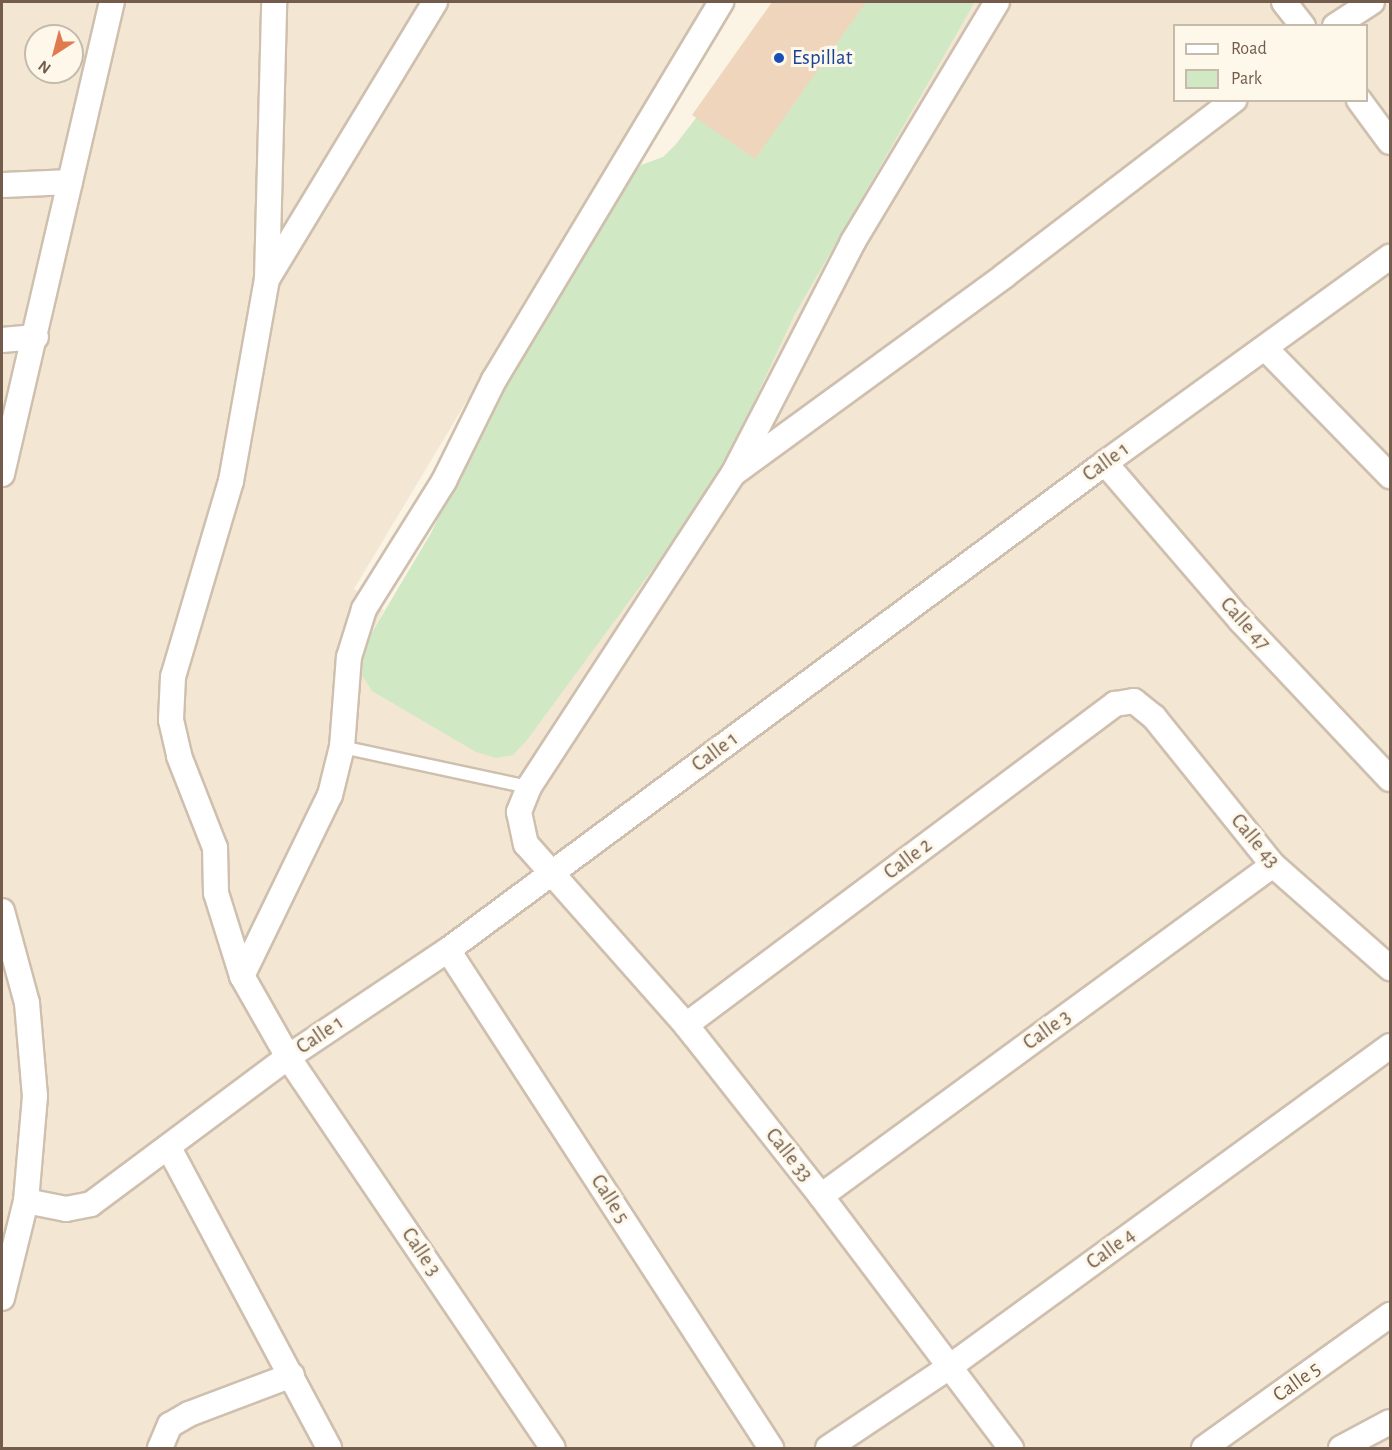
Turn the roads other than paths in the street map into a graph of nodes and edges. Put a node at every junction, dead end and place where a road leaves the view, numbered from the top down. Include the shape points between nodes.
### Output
1 (112, 2) edge
2 (274, 2) edge
3 (435, 2) edge
4 (721, 2) edge
5 (997, 2) edge
6 (1284, 2) edge
7 (1372, 2) edge
8 (1301, 24) edge
9 (1338, 24) edge
10 (1231, 102) edge
11 (1360, 102) edge
12 (1390, 142) edge
13 (70, 182) junction
14 (2, 185) edge
15 (1390, 257) edge
16 (267, 279) junction
17 (36, 338) junction
18 (2, 340) edge
19 (1265, 348) junction
20 (1105, 463) junction
21 (2, 474) edge
22 (733, 474) junction
23 (1390, 476) edge
24 (1134, 701) joint
25 (342, 747) junction
26 (1390, 779) edge
27 (529, 787) junction
28 (1273, 865) junction
29 (550, 874) junction
30 (2, 911) edge
31 (448, 950) junction
32 (1390, 968) edge
33 (242, 976) junction
34 (686, 1025) junction
35 (1390, 1046) edge
36 (288, 1057) junction
37 (169, 1148) junction
38 (821, 1196) junction
39 (26, 1201) junction
40 (2, 1298) edge
41 (1390, 1315) edge
42 (948, 1368) junction
43 (292, 1376) junction
44 (1390, 1422) edge
45 (160, 1449) edge
46 (329, 1449) edge
47 (553, 1449) edge
48 (771, 1449) edge
49 (828, 1449) edge
50 (1011, 1449) edge
51 (1204, 1449) edge
52 (1341, 1449) edge

1 - 13 street
2 - 16 street
3 - 16 street
4 - 25 street via 500,370 444,481 364,609 348,657
5 - 22 street via 848,250
6 - 8 street
7 - 9 street
10 - 22 street via 1004,276
11 - 12 street
13 - 14 street
13 - 17 street
15 - 19 street, Calle 1
16 - 33 street, Calle 3 via 231,481 212,557 173,677 171,720 179,756 215,848 216,893
17 - 18 street
17 - 21 street
19 - 20 street, Calle 1
19 - 23 street
20 - 26 street, Calle 47 via 1241,621
20 - 29 street, Calle 1
22 - 27 street, Calle 33
24 - 28 street, Calle 43 via 1154,717
24 - 34 street, Calle 2 via 1115,704
25 - 27 lane
25 - 33 street via 330,795
27 - 29 street, Calle 33 via 519,812 526,844
28 - 32 street, Calle 43
28 - 38 street, Calle 3
29 - 31 street, Calle 1
29 - 34 street, Calle 33
30 - 39 street via 27,1003 35,1096
31 - 36 street, Calle 1
31 - 48 street, Calle 5
33 - 36 street, Calle 3
34 - 38 street, Calle 33
35 - 42 street, Calle 4
36 - 37 street, Calle 1
36 - 47 street, Calle 3
37 - 39 street, Calle 1 via 91,1204 66,1209
37 - 43 street
38 - 42 street, Calle 33
39 - 40 street
41 - 51 street, Calle 5
42 - 49 street, Calle 4
42 - 50 street, Calle 33
43 - 45 street via 189,1414 170,1425
43 - 46 street
44 - 52 street

